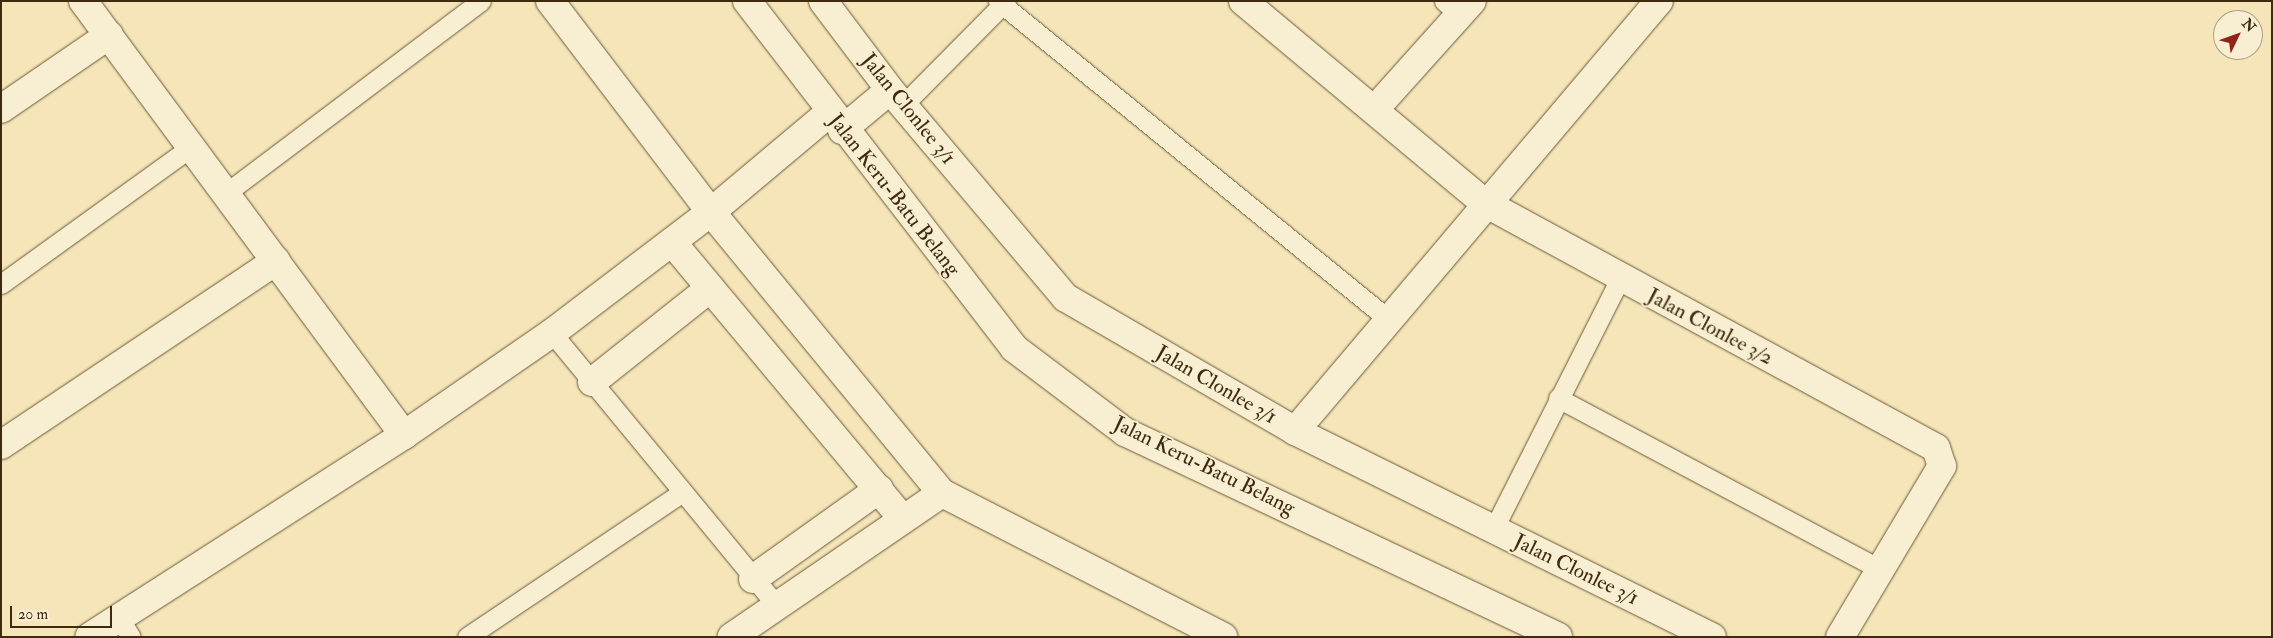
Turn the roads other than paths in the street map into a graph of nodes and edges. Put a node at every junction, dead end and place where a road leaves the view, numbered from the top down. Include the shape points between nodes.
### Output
1 (83, 1) edge
2 (481, 1) edge
3 (550, 1) edge
4 (747, 1) edge
5 (823, 1) edge
6 (1243, 1) edge
7 (1659, 1) edge
8 (1002, 3) edge
9 (1459, 6) edge
10 (109, 35) junction
11 (896, 97) junction
12 (1375, 109) junction
13 (1, 110) edge
14 (836, 121) junction
15 (192, 146) junction
16 (226, 194) junction
17 (1485, 203) junction
18 (711, 212) junction
19 (672, 242) junction
20 (276, 261) junction
21 (1620, 279) junction
22 (1, 284) edge
23 (710, 288) junction
24 (1388, 319) junction
25 (552, 333) junction
26 (592, 382) junction
27 (1558, 398) junction
28 (1295, 432) junction
29 (404, 435) junction
30 (1, 445) edge
31 (879, 489) junction
32 (683, 492) junction
33 (942, 493) junction
34 (904, 519) junction
35 (1493, 530) junction
36 (1882, 570) junction
37 (753, 579) junction
38 (777, 606) junction
39 (125, 627) edge
40 (89, 637) edge
41 (468, 637) edge
42 (732, 637) edge
43 (1223, 637) edge
44 (1558, 637) edge
45 (1712, 637) edge
46 (1840, 637) edge

1 - 10 street
2 - 16 lane
3 - 18 street
4 - 14 street, Jalan Keru-Batu Belang
5 - 11 street, Jalan Clonlee 3/1
6 - 12 street, Jalan Clonlee 3/2
7 - 17 street
8 - 11 lane
8 - 24 lane
9 - 12 street
10 - 13 street
10 - 15 street
11 - 14 street
11 - 28 street, Jalan Clonlee 3/1 via 1066,298
12 - 17 street, Jalan Clonlee 3/2
14 - 18 street
14 - 44 street, Jalan Keru-Batu Belang via 1014,348 1125,432
15 - 16 street
15 - 22 lane
16 - 20 street
17 - 21 street, Jalan Clonlee 3/2
17 - 24 street
18 - 19 street
18 - 33 street
19 - 23 street
19 - 25 street
20 - 29 street
20 - 30 street
21 - 27 lane
21 - 36 street, Jalan Clonlee 3/2 via 1936,448 1942,466
23 - 26 street
23 - 31 street
24 - 28 street
25 - 26 lane
25 - 29 street
26 - 32 lane
27 - 35 lane
27 - 36 lane
28 - 35 street, Jalan Clonlee 3/1
29 - 39 street
31 - 34 street
31 - 37 street
32 - 37 lane
32 - 41 lane
33 - 34 street
33 - 43 street
34 - 38 street
35 - 45 street, Jalan Clonlee 3/1
36 - 46 street
37 - 38 lane
38 - 42 street
39 - 40 street

